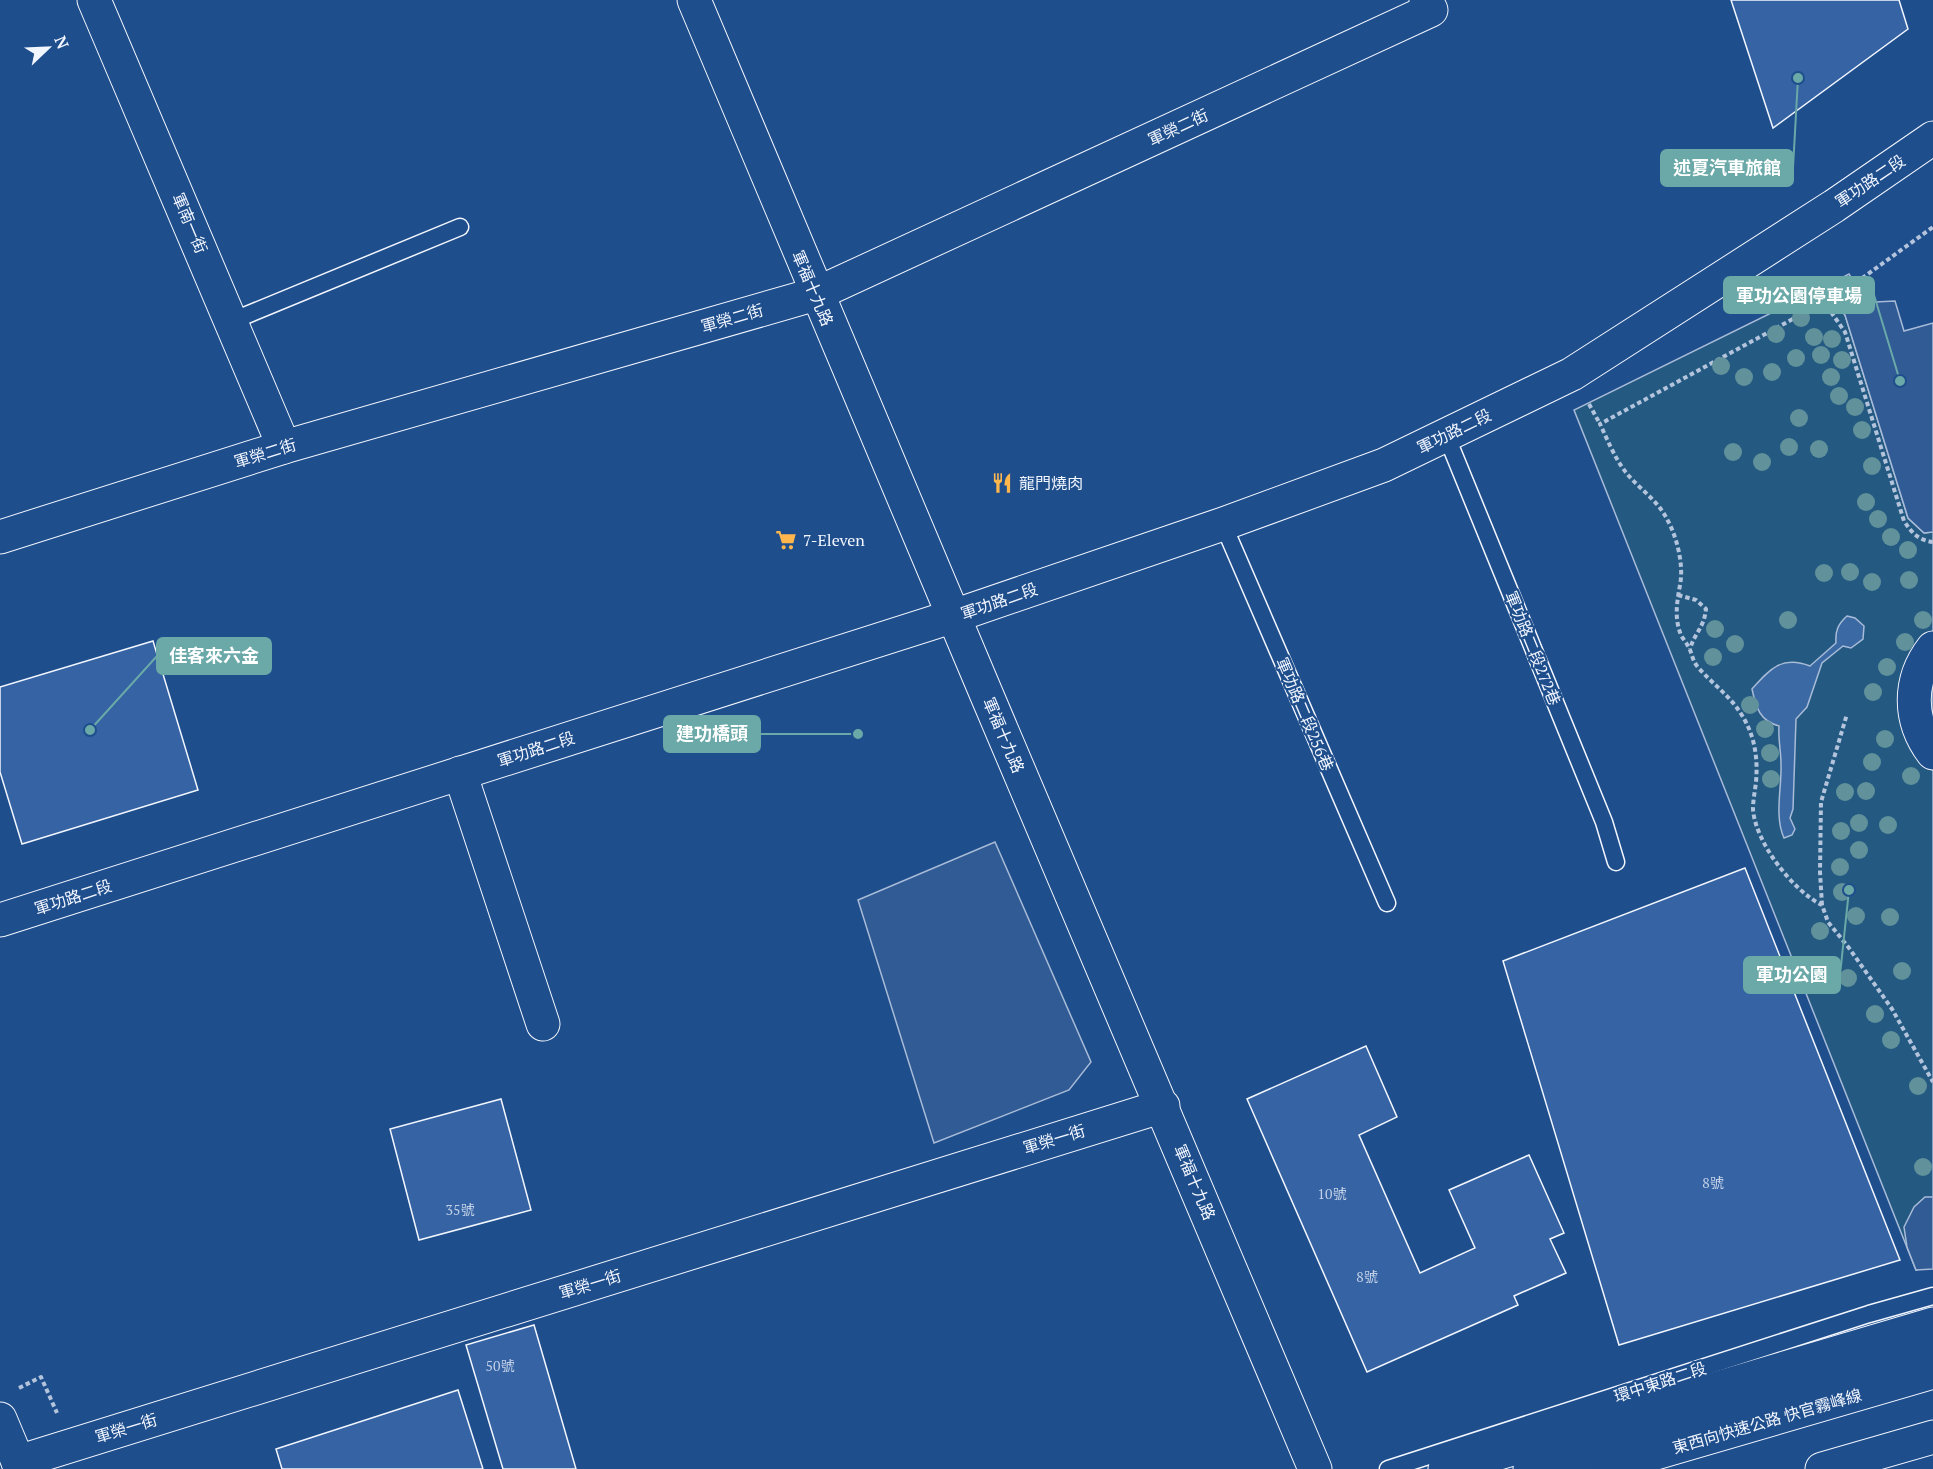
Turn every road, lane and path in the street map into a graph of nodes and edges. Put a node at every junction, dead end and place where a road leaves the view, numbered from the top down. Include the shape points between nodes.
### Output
1 (94, 0) edge
2 (694, 0) edge
3 (1428, 5) edge
4 (1933, 138) edge
5 (460, 227) dead end
6 (1933, 227) edge
7 (816, 294) junction
8 (1824, 302) junction
9 (232, 321) junction
10 (1446, 435) junction
11 (284, 447) junction
12 (1223, 524) junction
13 (0, 537) edge
14 (1933, 542) edge
15 (1678, 595) junction
16 (954, 616) junction
17 (1690, 648) junction
18 (1933, 648) edge
19 (1847, 714) dead end
20 (1933, 753) edge
21 (460, 773) junction
22 (1616, 862) dead end
23 (1388, 903) dead end
24 (1822, 906) junction
25 (0, 920) edge
26 (543, 1024) dead end
27 (1933, 1082) edge
28 (1163, 1106) junction
29 (1933, 1296) edge
30 (1933, 1324) edge
31 (1933, 1347) edge
32 (1933, 1372) edge
33 (0, 1419) edge
34 (1933, 1437) edge
35 (19, 1465) edge
36 (1315, 1469) edge
37 (1388, 1469) edge
38 (1445, 1469) edge
39 (1530, 1469) edge
40 (1601, 1469) edge
41 (1822, 1469) edge

1 - 9 main road, 軍南一街
2 - 7 main road, 軍福十九路
3 - 7 main road, 軍榮二街
4 - 10 main road, 軍功路二段 via 1572,374
5 - 9 lane
6 - 8 path
7 - 11 main road, 軍榮二街
7 - 16 main road, 軍福十九路
8 - 14 path via 1845,332 1904,521 1913,534
8 - 15 path via 1600,424 1627,475 1667,519 1680,568
9 - 11 main road, 軍南一街
10 - 12 main road, 軍功路二段 via 1384,465
10 - 22 lane, 軍功路二段272巷 via 1604,822
11 - 13 main road, 軍榮二街
12 - 16 main road, 軍功路二段
12 - 23 lane, 軍功路二段256巷
15 - 17 path via 1678,623
15 - 17 path via 1696,600 1706,609 1704,623
16 - 21 main road, 軍功路二段
16 - 28 main road, 軍福十九路
17 - 24 path via 1696,665 1731,699 1755,745 1753,808 1763,842 1775,863 1810,900
18 - 20 main road via 1917,676 1914,699 1916,721
19 - 24 path via 1821,802
21 - 25 main road, 軍功路二段
21 - 26 main road
24 - 27 path via 1828,922 1892,1010
28 - 35 main road, 軍榮一街
28 - 36 main road, 軍福十九路
29 - 37 lane, 環中東路二段
30 - 38 main road
31 - 39 main road
32 - 40 main road, 東西向快速公路 快官霧峰線
33 - 35 main road
34 - 41 main road

